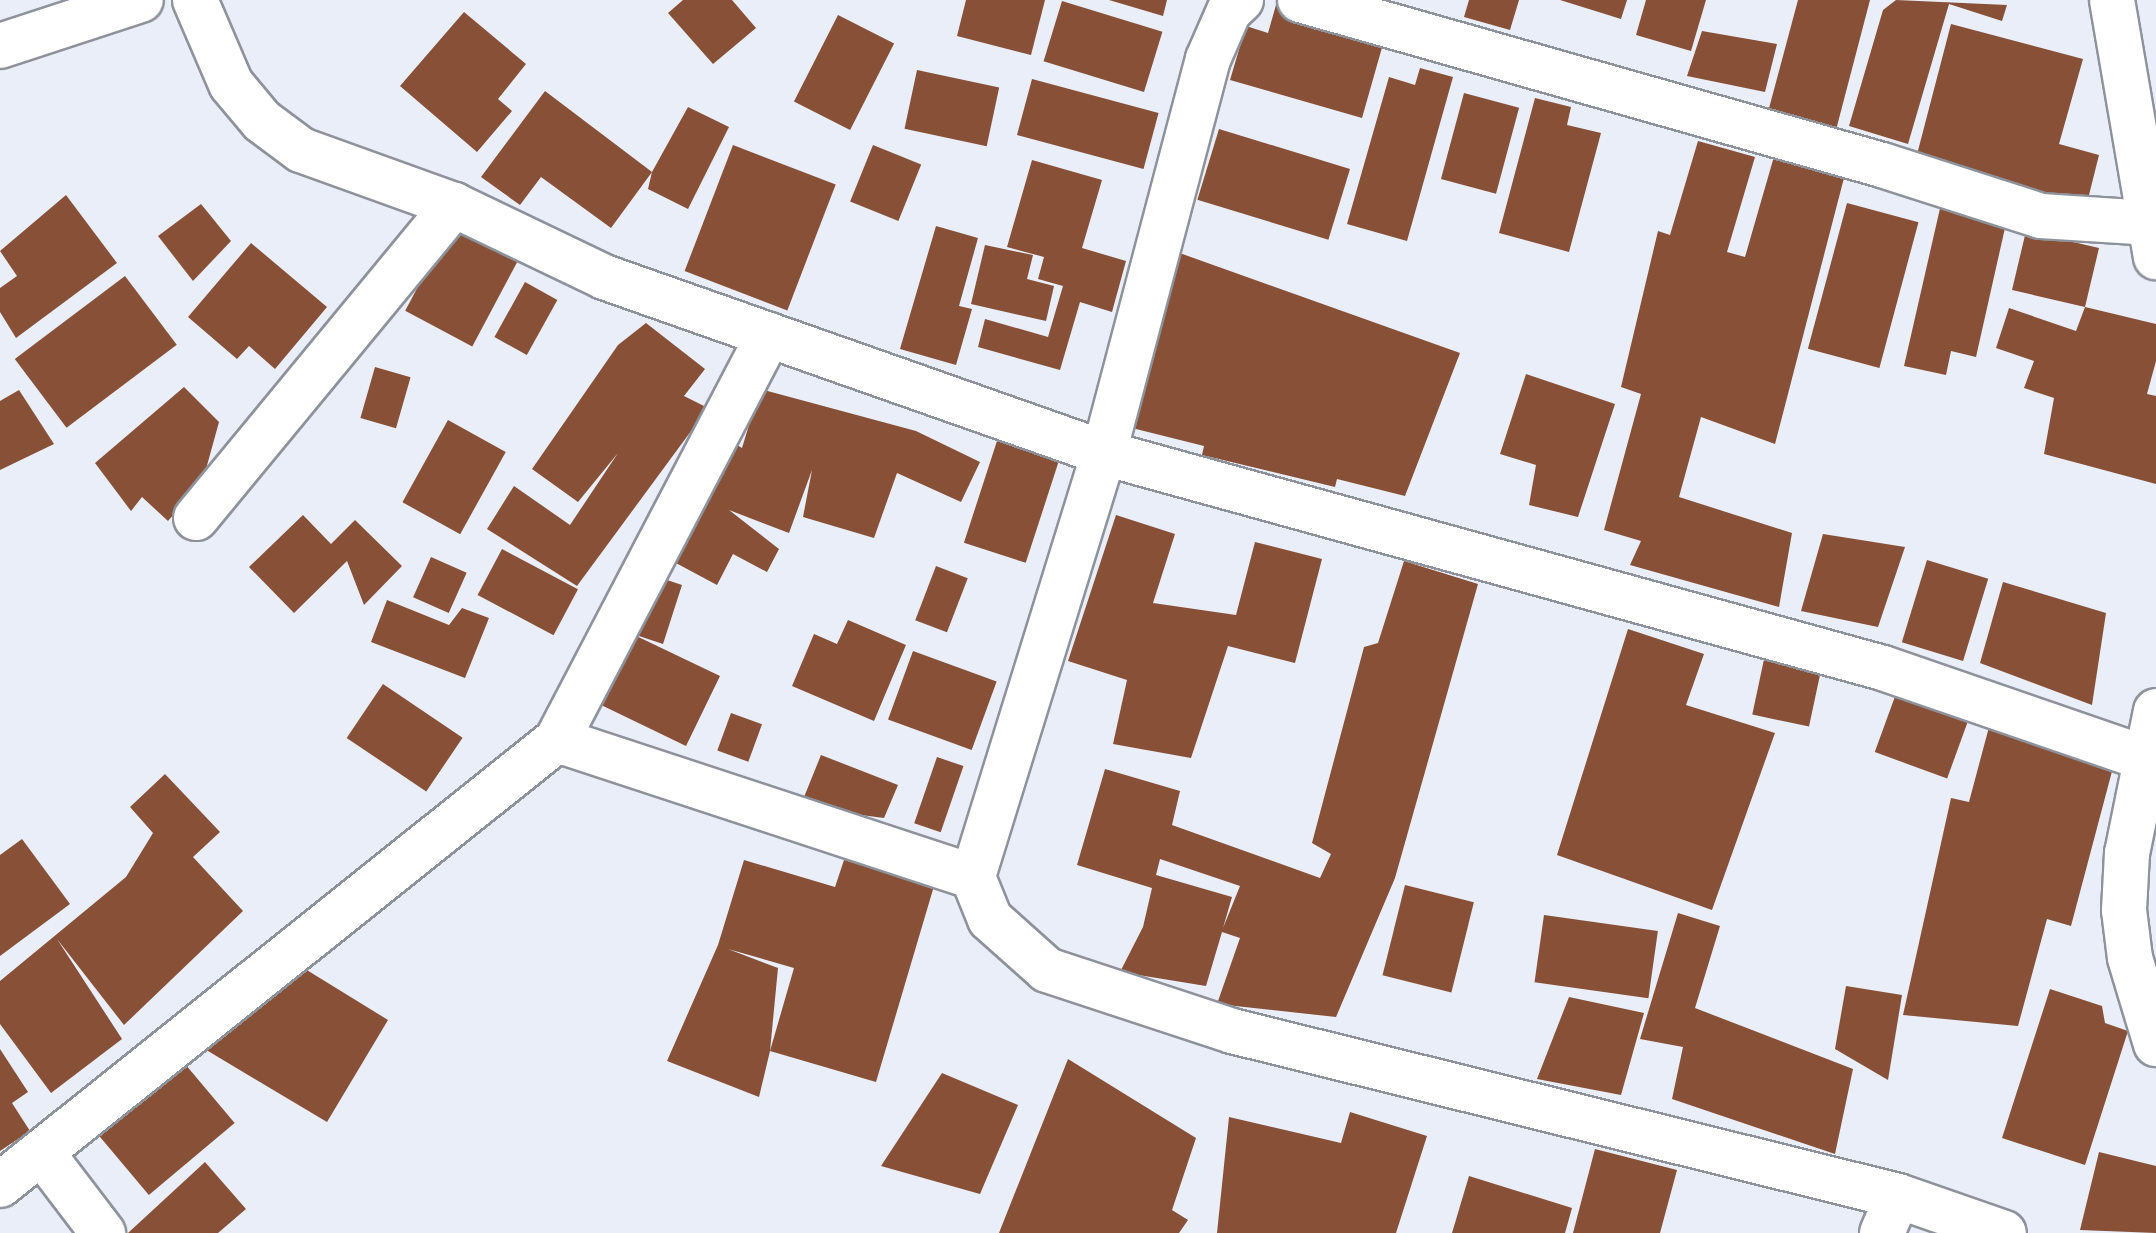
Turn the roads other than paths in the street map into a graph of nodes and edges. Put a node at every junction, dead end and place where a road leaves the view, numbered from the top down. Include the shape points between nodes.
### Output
1 (141, 0) edge
2 (195, 0) edge
3 (1241, 0) edge
4 (1300, 0) edge
5 (2112, 0) edge
6 (0, 46) edge
7 (454, 205) junction
8 (2152, 240) edge
9 (769, 335) junction
10 (1104, 453) junction
11 (196, 518) dead end
12 (2156, 711) edge
13 (557, 740) junction
14 (2144, 758) junction
15 (973, 877) junction
16 (2156, 1044) edge
17 (42, 1153) junction
18 (0, 1185) edge
19 (1890, 1214) edge
20 (103, 1233) edge
21 (2004, 1233) edge

1 - 6 street
2 - 7 street via 231,84 262,121 301,150
3 - 10 street via 1229,11 1208,59
4 - 8 street via 1882,165 2041,216
5 - 8 street
7 - 9 street via 604,277
7 - 11 street
9 - 10 street
9 - 13 street
10 - 14 street via 1883,668
10 - 15 street
12 - 14 street
13 - 15 street
13 - 17 street
14 - 16 street via 2127,853 2124,910 2130,958
15 - 19 street via 990,919 1047,970 1232,1031
17 - 18 street
17 - 20 street
19 - 21 street

